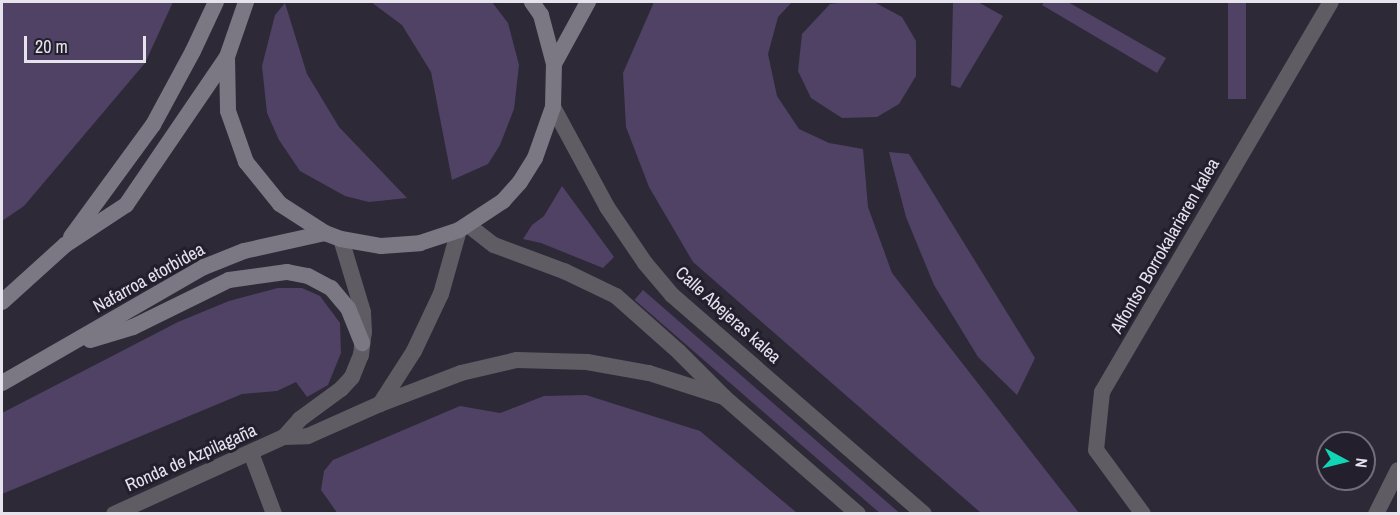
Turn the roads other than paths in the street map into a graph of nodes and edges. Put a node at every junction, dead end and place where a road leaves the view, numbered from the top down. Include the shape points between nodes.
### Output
1 (216, 2) edge
2 (246, 2) edge
3 (532, 2) edge
4 (588, 2) edge
5 (1331, 2) edge
6 (227, 57) junction
7 (554, 64) junction
8 (553, 107) junction
9 (464, 227) junction
10 (333, 236) junction
11 (65, 245) junction
12 (2, 302) edge
13 (362, 343) junction
14 (67, 348) junction
15 (2, 383) edge
16 (723, 397) junction
17 (380, 404) junction
18 (284, 437) junction
19 (251, 453) junction
20 (1398, 470) edge
21 (114, 513) edge
22 (274, 513) edge
23 (858, 513) edge
24 (924, 513) edge
25 (1143, 513) edge
26 (1376, 513) edge

1 - 11 main road via 153,125
2 - 6 main road
3 - 7 main road via 541,15
4 - 7 main road
5 - 25 street, Alfontso Borrokalariaren kalea via 1102,392 1096,450
6 - 10 main road via 228,111 246,162 280,204
6 - 11 main road via 126,205
7 - 8 main road
8 - 9 main road via 536,158 520,182 503,201
8 - 24 street, Calle Abejeras kalea via 607,207 672,295
9 - 10 main road via 420,243 381,246
9 - 16 street via 494,244 616,296
9 - 17 street via 441,294 414,351
10 - 13 street, Ronda de Azpilagaña via 363,312
10 - 14 main road, Nafarroa etorbidea via 254,249 212,264
11 - 12 main road
13 - 14 main road via 348,308 332,288 308,276 287,272 229,279 133,327
13 - 18 street, Ronda de Azpilagaña via 352,377
14 - 15 main road, Nafarroa etorbidea
16 - 17 street, Ronda de Azpilagaña via 649,373 587,363 518,360 461,373
16 - 23 street
17 - 18 street, Ronda de Azpilagaña via 308,436
18 - 19 street, Ronda de Azpilagaña
19 - 21 street, Ronda de Azpilagaña
19 - 22 street
20 - 26 street

